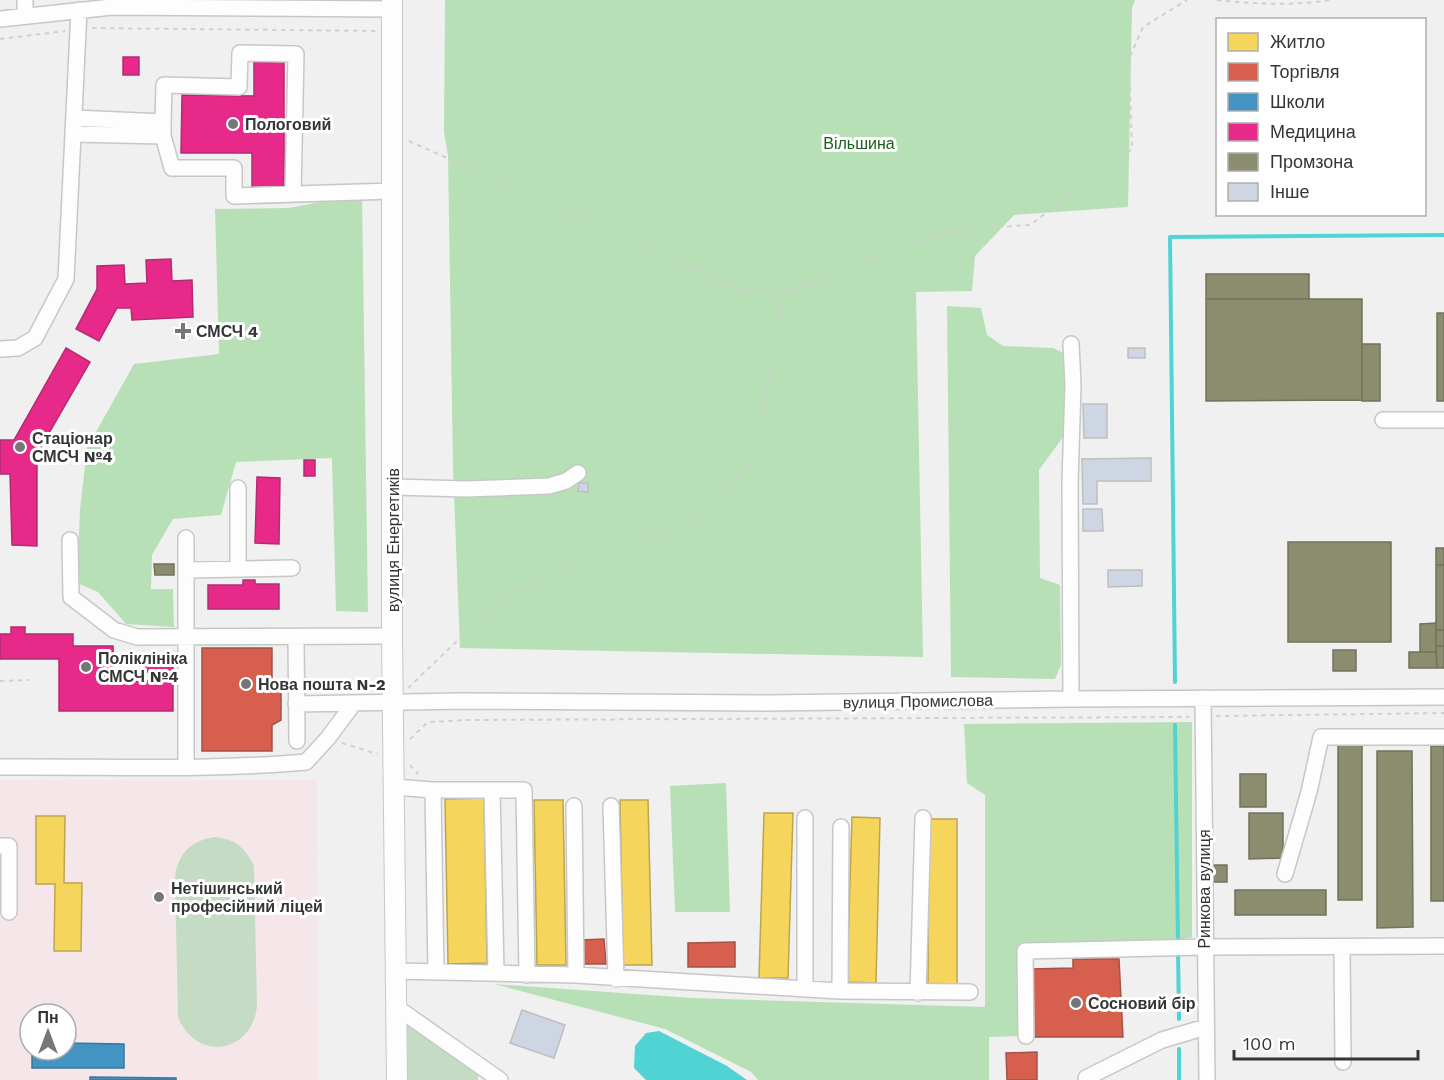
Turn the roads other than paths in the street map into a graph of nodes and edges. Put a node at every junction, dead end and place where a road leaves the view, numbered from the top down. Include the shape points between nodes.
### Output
1 (26, 0) edge
2 (119, 3) edge
3 (392, 4) edge
4 (79, 10) junction
5 (25, 16) junction
6 (0, 19) edge
7 (74, 118) junction
8 (163, 129) junction
9 (73, 134) junction
10 (393, 190) junction
11 (293, 193) junction
12 (1071, 344) dead end
13 (0, 349) edge
14 (1383, 420) dead end
15 (1444, 420) edge
16 (578, 473) dead end
17 (393, 487) junction
18 (238, 488) dead end
19 (186, 538) dead end
20 (70, 540) dead end
21 (292, 568) dead end
22 (238, 569) junction
23 (187, 570) junction
24 (392, 636) junction
25 (187, 637) junction
26 (296, 637) junction
27 (1444, 697) edge
28 (1203, 698) junction
29 (1071, 699) junction
30 (393, 702) junction
31 (296, 704) junction
32 (354, 704) junction
33 (1444, 736) edge
34 (297, 741) dead end
35 (0, 766) edge
36 (186, 766) junction
37 (394, 787) junction
38 (433, 790) junction
39 (492, 790) junction
40 (574, 806) dead end
41 (611, 806) dead end
42 (805, 818) dead end
43 (923, 818) dead end
44 (841, 827) dead end
45 (0, 846) edge
46 (1285, 874) dead end
47 (9, 912) dead end
48 (1444, 946) edge
49 (1205, 947) junction
50 (1342, 947) junction
51 (396, 971) junction
52 (436, 972) junction
53 (496, 973) junction
54 (527, 975) junction
55 (576, 975) junction
56 (616, 979) junction
57 (805, 989) junction
58 (840, 992) junction
59 (970, 992) dead end
60 (918, 993) junction
61 (396, 1007) junction
62 (1206, 1027) junction
63 (1026, 1036) dead end
64 (1343, 1062) dead end
65 (1085, 1079) edge
66 (397, 1080) edge
67 (500, 1080) edge
68 (1207, 1080) edge

1 - 5 street
2 - 3 street
2 - 4 street
3 - 10 main road, вулиця Енергетиків
4 - 5 street
4 - 7 street
5 - 6 street
7 - 8 street
7 - 9 street
8 - 9 street
8 - 11 street via 172,168 234,168 234,196
8 - 11 street via 164,85 239,87 240,53 296,54
9 - 13 street via 66,279 35,338 18,348
10 - 11 street
10 - 17 main road, вулиця Енергетиків
12 - 29 street
14 - 15 street
16 - 17 street via 549,486
17 - 24 main road, вулиця Енергетиків
18 - 22 street
19 - 23 street
20 - 25 street via 71,597 114,630 137,637
21 - 22 street
22 - 23 street
23 - 25 street
24 - 26 street
24 - 30 main road, вулиця Енергетиків
25 - 26 street
25 - 36 street
26 - 31 street
27 - 28 street, вулиця Промислова
28 - 29 street, вулиця Промислова
28 - 49 street, Ринкова вулиця
29 - 30 street, вулиця Промислова via 766,704
30 - 32 street, вулиця Промислова
30 - 37 main road, вулиця Енергетиків
31 - 32 street, вулиця Промислова
31 - 34 street
32 - 36 street via 306,762
33 - 46 street via 1322,737
35 - 36 street
37 - 38 street
37 - 51 main road, вулиця Енергетиків
38 - 39 street
38 - 52 street
39 - 53 street
39 - 54 street via 524,790
40 - 55 street
41 - 56 street
42 - 57 street
43 - 60 street
44 - 58 street
45 - 47 street via 9,846
48 - 50 street
49 - 50 street
49 - 62 street, Ринкова вулиця
49 - 63 street via 1025,951
50 - 64 street
51 - 52 street
51 - 61 main road, вулиця Енергетиків
52 - 53 street
53 - 54 street
54 - 55 street
55 - 56 street
56 - 57 street
57 - 58 street
58 - 60 street
59 - 60 street
61 - 66 main road, вулиця Енергетиків
61 - 67 street
62 - 65 street via 1162,1040
62 - 68 street, Ринкова вулиця

